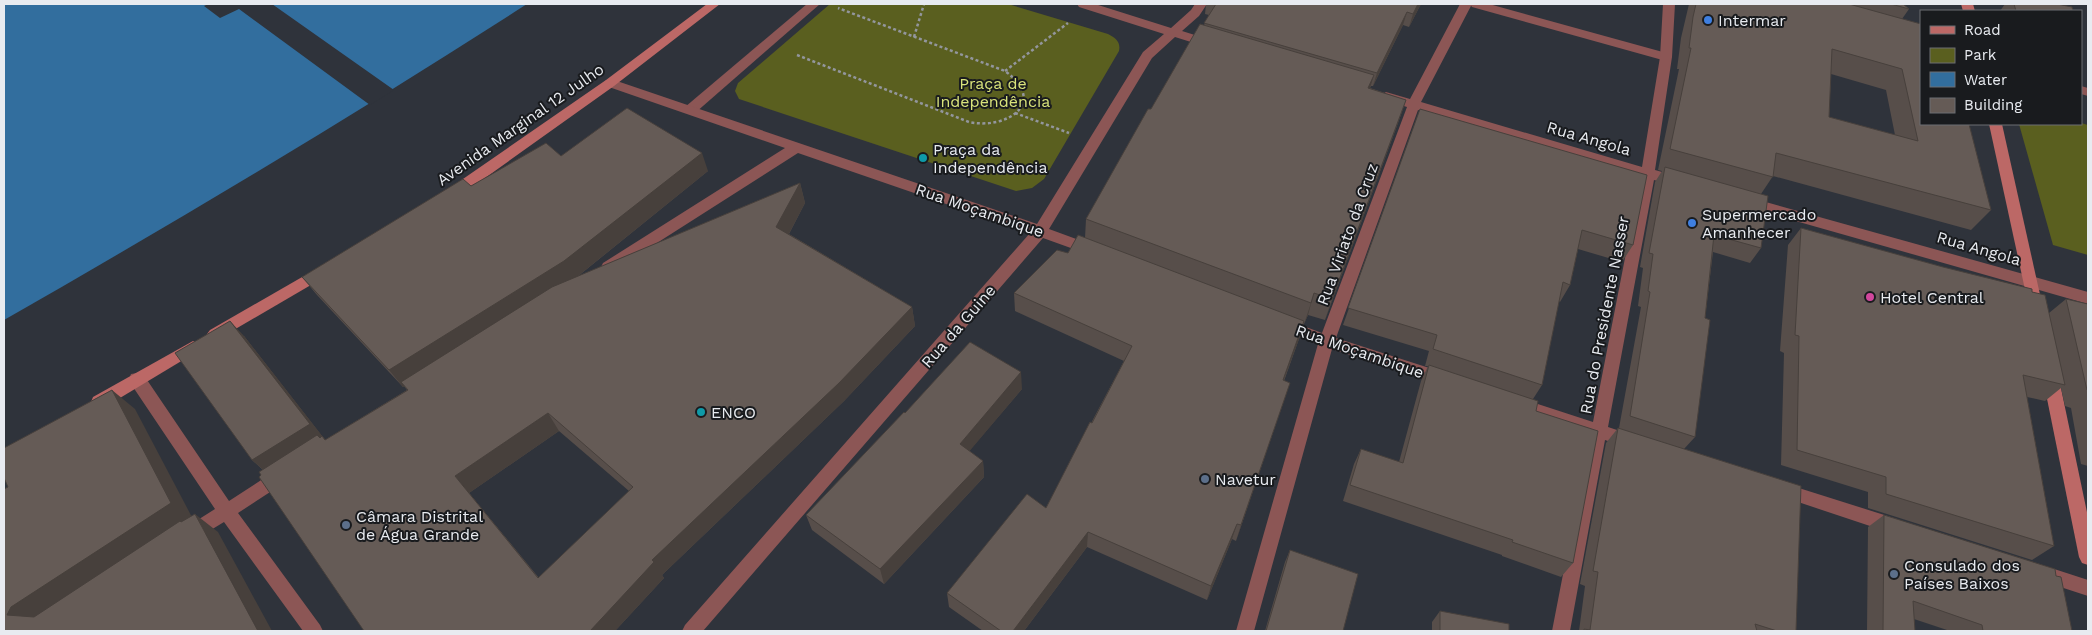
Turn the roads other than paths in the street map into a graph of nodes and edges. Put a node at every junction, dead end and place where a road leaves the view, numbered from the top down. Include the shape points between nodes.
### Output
1 (714, 4) edge
2 (814, 4) edge
3 (1201, 4) edge
4 (1466, 4) edge
5 (1476, 4) edge
6 (1669, 4) edge
7 (1086, 5) edge
8 (1171, 33) junction
9 (1218, 47) edge
10 (1666, 57) junction
11 (610, 83) junction
12 (1376, 93) edge
13 (1414, 104) junction
14 (690, 110) junction
15 (1995, 125) edge
16 (796, 147) junction
17 (1648, 174) junction
18 (1696, 187) edge
19 (1734, 198) edge
20 (441, 202) edge
21 (1040, 231) junction
22 (1105, 256) edge
23 (340, 262) edge
24 (595, 275) edge
25 (2030, 281) junction
26 (2088, 298) edge
27 (2038, 319) edge
28 (1271, 320) edge
29 (1327, 341) junction
30 (2046, 357) edge
31 (137, 379) junction
32 (1459, 385) edge
33 (1506, 400) edge
34 (87, 410) edge
35 (1600, 432) junction
36 (1647, 447) edge
37 (294, 468) edge
38 (1769, 486) edge
39 (226, 511) junction
40 (1910, 531) edge
41 (178, 544) edge
42 (2088, 557) edge
43 (2022, 567) edge
44 (2088, 588) edge
45 (314, 631) edge
46 (691, 631) edge
47 (1245, 631) edge
48 (1561, 631) edge

1 - 11 main road, Avenida Marginal 12 Julho
2 - 14 street
3 - 8 street, Rua da Guine
4 - 13 street, Rua Viriato da Cruz
5 - 10 street
6 - 10 street, Rua do Presidente Nasser
7 - 8 street
8 - 9 street
8 - 21 street, Rua da Guine via 1147,55
10 - 17 street, Rua do Presidente Nasser
11 - 14 street, Rua Moçambique
11 - 20 main road, Avenida Marginal 12 Julho
12 - 13 street, Rua Angola
13 - 17 street, Rua Angola
13 - 29 street, Rua Viriato da Cruz
14 - 16 street, Rua Moçambique
15 - 25 main road
16 - 21 street, Rua Moçambique
16 - 24 street
17 - 18 street, Rua Angola
17 - 35 street, Rua do Presidente Nasser
19 - 25 street, Rua Angola
21 - 22 street, Rua Moçambique
21 - 46 street, Rua da Guine
23 - 31 main road
25 - 26 street, Rua Angola
25 - 27 main road
28 - 29 street, Rua Moçambique
29 - 32 street, Rua Moçambique
29 - 47 street, Rua Viriato da Cruz
30 - 42 main road
31 - 34 main road
31 - 39 street
33 - 35 street
35 - 36 street
35 - 48 street, Rua do Presidente Nasser
37 - 39 street
38 - 40 street
39 - 41 street
39 - 45 street
43 - 44 street

